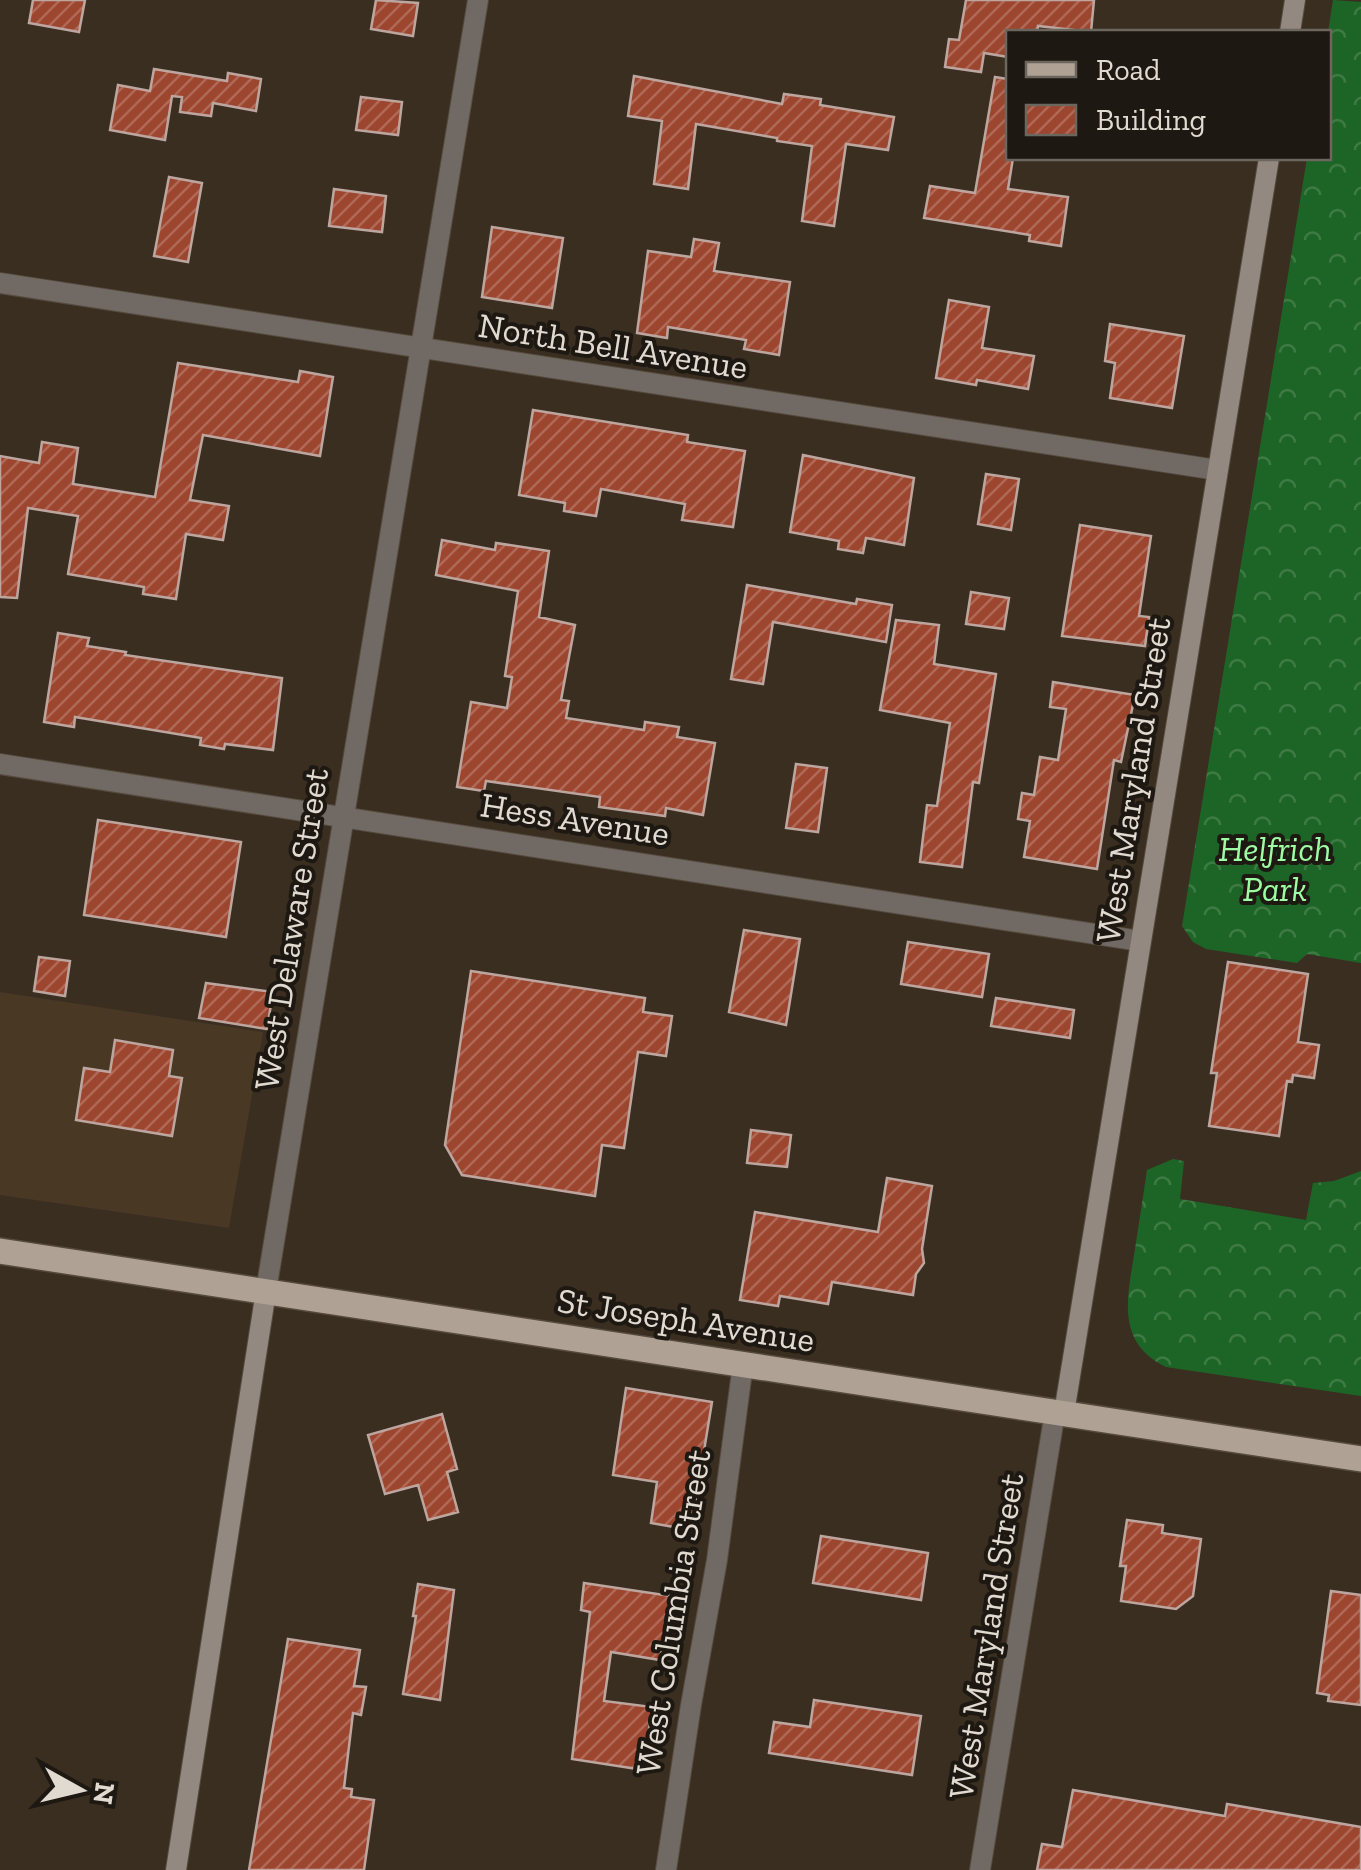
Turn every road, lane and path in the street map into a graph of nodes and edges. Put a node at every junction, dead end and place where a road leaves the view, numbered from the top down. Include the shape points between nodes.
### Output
1 (478, 0) edge
2 (1295, 0) edge
3 (1290, 30) edge
4 (1269, 160) edge
5 (0, 283) edge
6 (421, 350) junction
7 (1217, 470) junction
8 (0, 764) edge
9 (342, 816) junction
10 (1140, 941) junction
11 (0, 1252) edge
12 (266, 1291) junction
13 (743, 1364) junction
14 (1059, 1412) junction
15 (1361, 1459) edge
16 (176, 1870) edge
17 (666, 1870) edge
18 (980, 1870) edge

1 - 6 street, West Delaware Street
2 - 3 street
4 - 7 street, West Maryland Street
5 - 6 street, North Bell Avenue
6 - 7 street, North Bell Avenue
6 - 9 street, West Delaware Street
7 - 10 street, West Maryland Street
8 - 9 street, Hess Avenue
9 - 10 street, Hess Avenue
9 - 12 street, West Delaware Street
10 - 14 street, West Maryland Street
11 - 12 main road, St Joseph Avenue
12 - 13 main road, St Joseph Avenue
12 - 16 street, West Delaware Street
13 - 14 main road, St Joseph Avenue
13 - 17 street, West Columbia Street
14 - 15 main road, St Joseph Avenue
14 - 18 street, West Maryland Street

